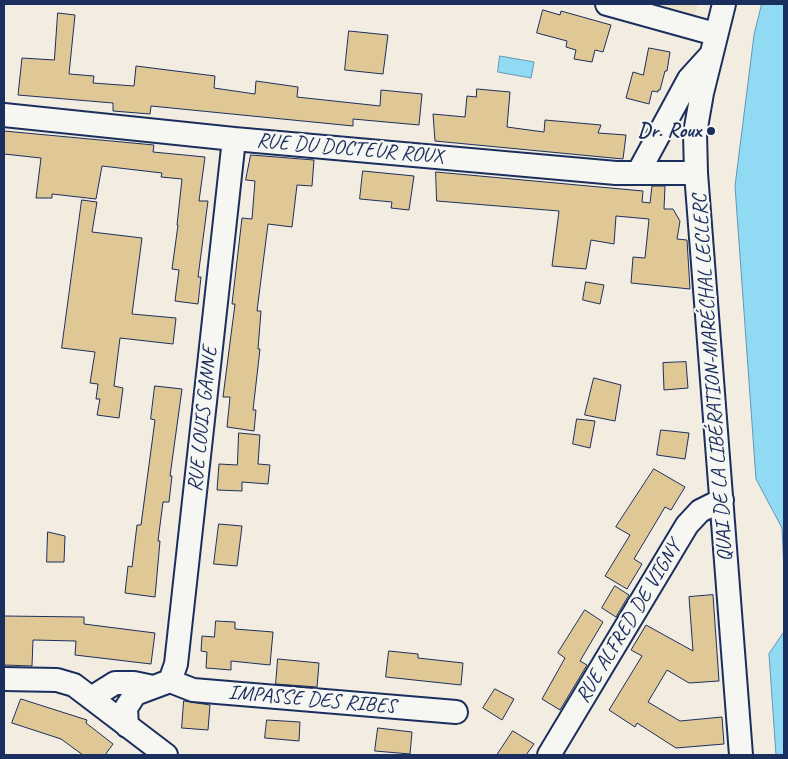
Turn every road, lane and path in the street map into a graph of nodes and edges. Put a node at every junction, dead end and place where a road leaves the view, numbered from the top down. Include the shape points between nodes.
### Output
1 (607, 4) edge
2 (724, 4) edge
3 (716, 34) junction
4 (710, 56) junction
5 (4, 115) edge
6 (234, 139) junction
7 (638, 173) junction
8 (696, 173) junction
9 (722, 500) junction
10 (4, 679) edge
11 (161, 684) junction
12 (98, 703) junction
13 (456, 712) dead end
14 (127, 726) junction
15 (166, 755) edge
16 (549, 755) edge
17 (741, 755) edge

1 - 3 street
2 - 3 street, QUAI DE LA LIBÉRATION-MARÉCHAL LECLERC
3 - 4 street, QUAI DE LA LIBÉRATION-MARÉCHAL LECLERC
4 - 7 street via 689,79
4 - 8 street, QUAI DE LA LIBÉRATION-MARÉCHAL LECLERC via 695,133
5 - 6 street, RUE DU DOCTEUR ROUX
6 - 7 street, RUE DU DOCTEUR ROUX
6 - 11 street, RUE LOUIS GANNE via 176,664
7 - 8 street, RUE DU DOCTEUR ROUX
8 - 9 street, QUAI DE LA LIBÉRATION-MARÉCHAL LECLERC
9 - 16 street, RUE ALFRED DE VIGNY via 700,511 687,525
9 - 17 street, QUAI DE LA LIBÉRATION-MARÉCHAL LECLERC
10 - 12 street via 57,680 74,686
11 - 12 street, IMPASSE DES RIBES via 115,683 99,693
11 - 13 street, IMPASSE DES RIBES via 193,690
11 - 14 street via 135,694 126,708
12 - 14 street
14 - 15 street

